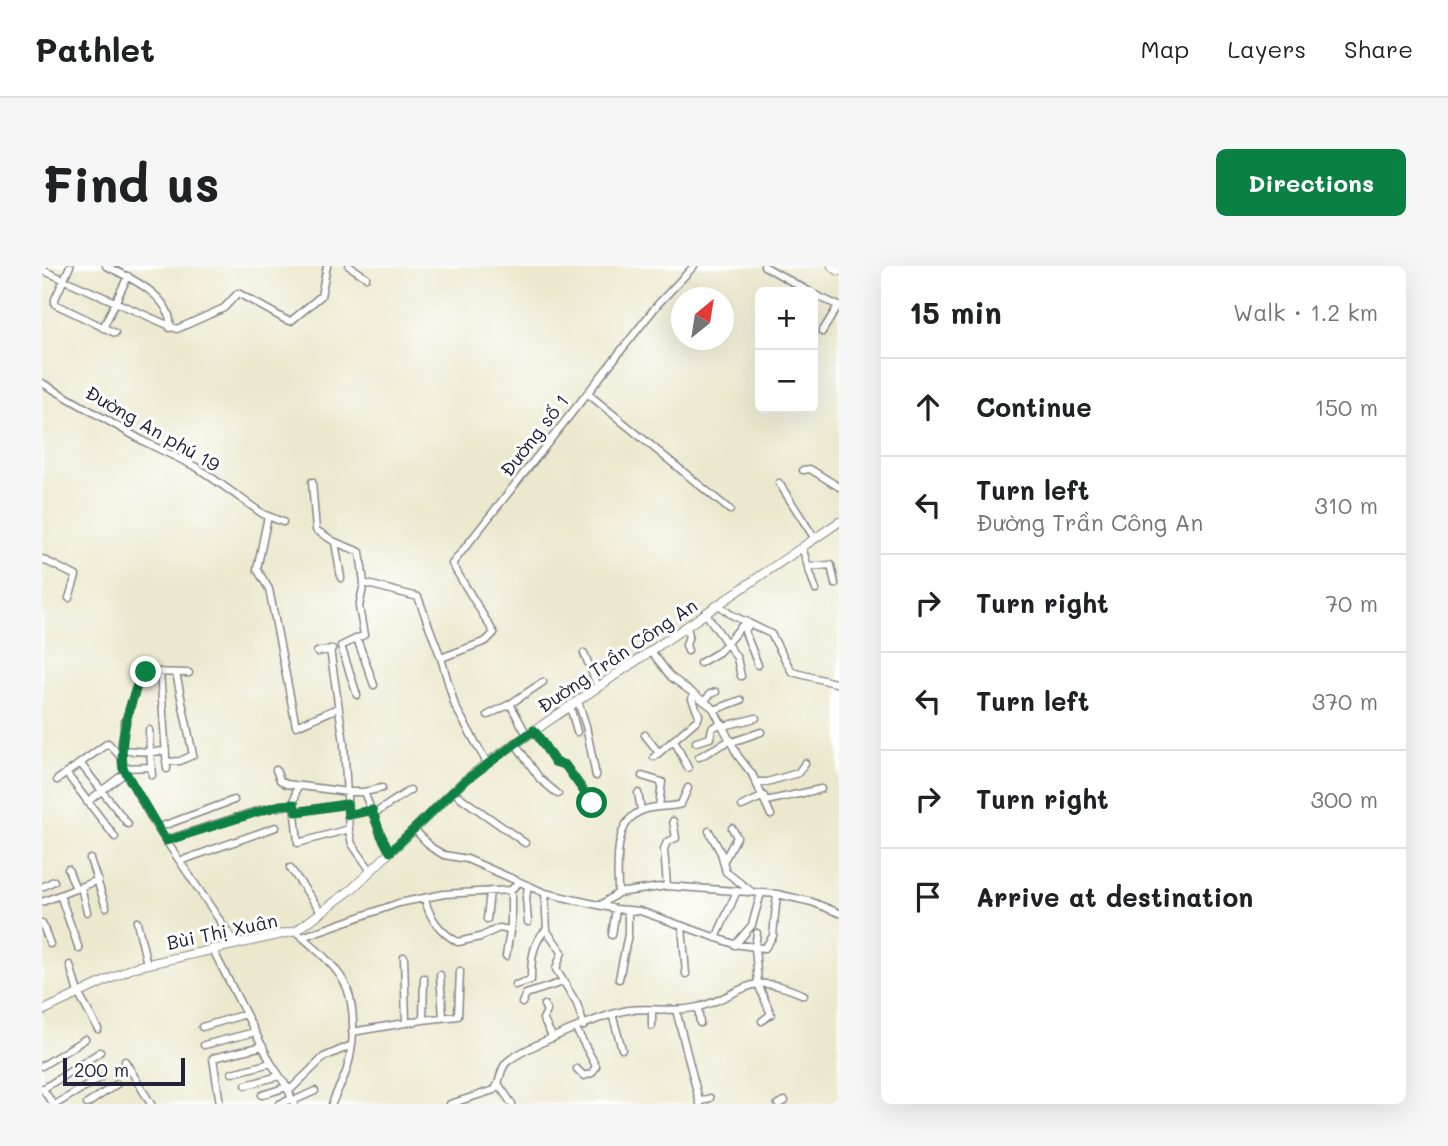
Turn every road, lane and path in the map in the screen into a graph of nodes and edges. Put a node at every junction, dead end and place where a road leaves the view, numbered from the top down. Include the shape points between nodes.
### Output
1 (70, 266) edge
2 (327, 266) edge
3 (694, 266) edge
4 (764, 266) edge
5 (832, 266) edge
6 (111, 267) edge
7 (351, 267) edge
8 (42, 270) edge
9 (839, 271) edge
10 (128, 276) junction
11 (366, 276) dead end
12 (63, 279) junction
13 (799, 287) edge
14 (818, 297) edge
15 (116, 303) junction
16 (838, 306) edge
17 (103, 328) junction
18 (170, 328) junction
19 (822, 331) dead end
20 (114, 333) dead end
21 (42, 383) edge
22 (587, 393) junction
23 (803, 470) dead end
24 (312, 482) dead end
25 (779, 482) dead end
26 (839, 487) edge
27 (730, 510) dead end
28 (268, 516) junction
29 (283, 522) dead end
30 (839, 522) edge
31 (814, 538) junction
32 (335, 542) junction
33 (803, 547) junction
34 (42, 559) edge
35 (808, 567) junction
36 (836, 575) edge
37 (341, 579) dead end
38 (364, 583) junction
39 (835, 584) dead end
40 (816, 590) dead end
41 (69, 598) dead end
42 (719, 605) junction
43 (706, 614) junction
44 (748, 622) junction
45 (687, 626) junction
46 (357, 639) junction
47 (726, 642) junction
48 (341, 646) junction
49 (330, 649) junction
50 (652, 651) junction
51 (317, 652) dead end
52 (688, 652) dead end
53 (584, 653) dead end
54 (443, 657) junction
55 (700, 663) dead end
56 (758, 665) dead end
57 (160, 672) junction
58 (176, 673) junction
59 (189, 673) dead end
60 (741, 676) dead end
61 (543, 682) dead end
62 (839, 684) edge
63 (374, 685) dead end
64 (598, 688) junction
65 (716, 692) dead end
66 (693, 694) junction
67 (357, 695) dead end
68 (741, 700) dead end
69 (705, 701) junction
70 (510, 704) junction
71 (574, 704) junction
72 (338, 708) junction
73 (714, 710) junction
74 (488, 715) dead end
75 (756, 718) dead end
76 (723, 725) junction
77 (149, 730) dead end
78 (577, 732) dead end
79 (761, 732) dead end
80 (530, 733) junction
81 (645, 735) dead end
82 (674, 740) junction
83 (732, 741) junction
84 (696, 742) dead end
85 (515, 743) junction
86 (166, 751) junction
87 (150, 752) junction
88 (121, 754) junction
89 (699, 757) dead end
90 (487, 762) junction
91 (80, 763) junction
92 (805, 763) dead end
93 (152, 767) junction
94 (688, 768) dead end
95 (124, 770) junction
96 (276, 770) dead end
97 (66, 774) junction
98 (152, 775) dead end
99 (596, 776) dead end
100 (642, 776) dead end
101 (57, 780) dead end
102 (757, 782) junction
103 (297, 786) junction
104 (382, 788) dead end
105 (688, 789) dead end
106 (821, 789) dead end
107 (101, 790) junction
108 (410, 790) dead end
109 (348, 792) junction
110 (364, 792) junction
111 (453, 792) junction
112 (638, 793) dead end
113 (558, 794) dead end
114 (765, 798) junction
115 (234, 800) dead end
116 (87, 802) junction
117 (592, 803) dead end
118 (294, 804) junction
119 (347, 804) junction
120 (659, 806) junction
121 (742, 806) dead end
122 (641, 810) junction
123 (296, 812) junction
124 (373, 812) junction
125 (348, 815) junction
126 (771, 815) dead end
127 (673, 821) dead end
128 (128, 824) dead end
129 (276, 827) dead end
130 (157, 828) junction
131 (732, 828) dead end
132 (349, 829) junction
133 (414, 829) junction
134 (709, 831) dead end
135 (115, 837) dead end
136 (166, 841) junction
137 (525, 843) dead end
138 (390, 852) junction
139 (90, 859) dead end
140 (180, 861) junction
141 (723, 862) junction
142 (290, 867) dead end
143 (68, 869) dead end
144 (370, 871) junction
145 (98, 880) junction
146 (54, 881) dead end
147 (518, 883) junction
148 (667, 886) junction
149 (42, 887) edge
150 (528, 887) junction
151 (78, 888) junction
152 (511, 890) junction
153 (490, 891) junction
154 (737, 891) junction
155 (752, 892) junction
156 (761, 892) junction
157 (545, 893) junction
158 (618, 893) junction
159 (778, 894) junction
160 (60, 895) junction
161 (425, 898) junction
162 (42, 902) edge
163 (601, 905) junction
164 (106, 906) dead end
165 (615, 909) junction
166 (628, 910) junction
167 (87, 912) dead end
168 (839, 913) edge
169 (322, 914) junction
170 (487, 919) dead end
171 (137, 922) dead end
172 (528, 922) dead end
173 (42, 923) edge
174 (682, 926) junction
175 (547, 929) junction
176 (510, 930) junction
177 (757, 933) dead end
178 (299, 934) junction
179 (612, 935) dead end
180 (716, 938) junction
181 (235, 943) junction
182 (50, 944) dead end
183 (734, 944) junction
184 (755, 947) junction
185 (212, 948) junction
186 (79, 949) dead end
187 (506, 956) dead end
188 (404, 957) dead end
189 (147, 964) junction
190 (70, 965) dead end
191 (460, 971) dead end
192 (686, 974) dead end
193 (440, 975) dead end
194 (424, 978) dead end
195 (619, 979) dead end
196 (563, 982) junction
197 (758, 984) junction
198 (515, 985) dead end
199 (78, 993) junction
200 (804, 995) dead end
201 (522, 1003) dead end
202 (544, 1005) dead end
203 (698, 1007) junction
204 (652, 1010) junction
205 (676, 1010) junction
206 (42, 1011) edge
207 (246, 1014) junction
208 (612, 1014) junction
209 (443, 1017) junction
210 (423, 1020) junction
211 (762, 1021) dead end
212 (406, 1022) junction
213 (700, 1023) dead end
214 (584, 1026) junction
215 (652, 1026) dead end
216 (202, 1027) dead end
217 (99, 1028) dead end
218 (576, 1029) junction
219 (255, 1032) junction
220 (352, 1032) junction
221 (553, 1038) junction
222 (85, 1039) dead end
223 (204, 1045) dead end
224 (352, 1045) junction
225 (263, 1046) junction
226 (622, 1049) dead end
227 (100, 1052) dead end
228 (125, 1061) dead end
229 (271, 1063) junction
230 (42, 1066) edge
231 (577, 1069) dead end
232 (232, 1073) dead end
233 (279, 1076) junction
234 (100, 1079) dead end
235 (117, 1084) dead end
236 (246, 1085) dead end
237 (499, 1085) junction
238 (42, 1089) edge
239 (288, 1089) junction
240 (315, 1091) dead end
241 (262, 1096) dead end
242 (710, 1098) dead end
243 (293, 1102) edge
244 (462, 1102) edge
245 (510, 1103) edge
246 (700, 1103) edge
247 (54, 1104) edge
248 (87, 1104) edge
249 (150, 1104) edge
250 (220, 1104) edge
251 (279, 1104) edge
252 (331, 1104) edge
253 (450, 1104) edge

1 - 12 street
2 - 18 street via 321,296 290,321 238,293 225,308
3 - 22 street, Đường số 1 via 658,303
4 - 13 street
5 - 9 main road
6 - 10 street
7 - 11 street
8 - 12 street
10 - 15 street
10 - 18 street via 147,286 169,313
12 - 15 street
12 - 17 street via 55,304
14 - 16 street
15 - 17 street
15 - 18 street
16 - 19 street
17 - 20 street
21 - 28 street, Đường An phú 19 via 198,468
22 - 27 street
22 - 54 street, Đường số 1 via 452,564 494,633 486,641
23 - 26 street via 810,469
24 - 32 street via 316,530
25 - 31 street
28 - 29 street, Đường An phú 19
28 - 72 street via 257,569 269,589 296,726
30 - 31 main road, Đường Trần Công An
31 - 33 main road, Đường Trần Công An
32 - 37 street
32 - 38 street via 360,552
33 - 35 street
33 - 42 main road, Đường Trần Công An
34 - 41 street via 76,576
35 - 36 street via 830,564
35 - 40 street
36 - 39 street
38 - 46 street via 359,607 364,634
38 - 54 street via 418,597
42 - 43 main road, Đường Trần Công An
42 - 44 street
43 - 45 main road, Đường Trần Công An
43 - 47 street
44 - 47 street
44 - 56 street via 745,632
44 - 62 street via 771,634 792,672
45 - 50 main road, Đường Trần Công An
45 - 52 street
46 - 48 street
46 - 63 street
47 - 55 street
47 - 60 street via 737,658
48 - 49 street
48 - 67 street
49 - 51 street
49 - 72 street
50 - 64 main road, Đường Trần Công An
50 - 66 street via 671,677
53 - 64 street
54 - 90 street via 455,706
57 - 58 street
57 - 86 street
57 - 88 street via 141,674 125,722
58 - 59 street
58 - 86 street via 193,755 167,766
61 - 70 street
64 - 71 main road, Đường Trần Công An
65 - 69 street
66 - 69 street
66 - 82 street via 698,719
68 - 73 street
69 - 73 street
70 - 74 street
70 - 80 street
71 - 78 street
71 - 80 main road, Đường Trần Công An
71 - 99 street via 586,726
72 - 109 street
73 - 76 street
75 - 76 street
76 - 83 street
76 - 84 street via 712,728 710,738
77 - 87 street
79 - 83 street
80 - 85 main road, Đường Trần Công An
80 - 117 street via 555,762 565,765
81 - 82 street via 656,755
82 - 94 street
83 - 89 street
83 - 102 street
85 - 90 main road, Đường Trần Công An
85 - 113 street via 540,779
86 - 87 street
87 - 88 street
87 - 93 street
88 - 91 street via 108,743
88 - 95 street
90 - 111 main road, Đường Trần Công An
91 - 97 street
91 - 107 street
92 - 102 street via 797,773
93 - 95 street
93 - 98 street
95 - 107 street
95 - 130 street
96 - 103 street via 282,782
97 - 101 street
97 - 116 street
100 - 120 street via 662,782
102 - 114 street
103 - 109 street
103 - 118 street
104 - 110 street
105 - 120 street via 681,804
106 - 114 street
107 - 116 street
107 - 128 street
108 - 124 street
109 - 110 street
109 - 119 street
110 - 124 street
111 - 133 main road, Đường Trần Công An
111 - 137 street
112 - 122 street
114 - 121 street
114 - 126 street
115 - 130 street
116 - 135 street
118 - 123 street
118 - 136 street via 260,810
119 - 123 street
119 - 125 street
120 - 122 street
122 - 158 street via 621,833
123 - 132 street via 298,844
124 - 125 street
124 - 138 street
125 - 132 street
127 - 148 street via 676,838 664,849
129 - 140 street
130 - 136 street
131 - 141 street via 737,837
132 - 144 street via 352,844
133 - 138 main road, Đường Trần Công An
133 - 147 street via 437,851 482,865
134 - 141 street
136 - 140 street
138 - 144 main road, Bùi Thị Xuân
139 - 145 street
140 - 181 street
141 - 155 street via 726,872
142 - 169 street
143 - 151 street
144 - 169 main road, Bùi Thị Xuân
145 - 151 street
145 - 164 street
146 - 149 street
147 - 150 street
147 - 152 street
148 - 154 street
148 - 158 street
150 - 157 street
150 - 172 street
151 - 160 street
151 - 167 street
152 - 153 street
152 - 176 street
153 - 161 street
153 - 170 street
154 - 155 street
154 - 180 street
155 - 156 street
156 - 159 street
156 - 183 street via 752,925
157 - 163 street
157 - 175 street
158 - 163 street
159 - 168 street
159 - 184 street via 771,941 765,948
160 - 162 street
160 - 186 street
161 - 176 street via 431,917 458,942 499,928
161 - 178 street
163 - 165 street
165 - 166 street
165 - 179 street
166 - 174 street
166 - 195 street
169 - 178 main road, Bùi Thị Xuân
171 - 189 street
173 - 182 street
174 - 180 street
174 - 192 street
175 - 196 street via 561,948 556,967
175 - 198 street via 537,942 531,981
176 - 187 street
177 - 184 street
178 - 181 main road, Bùi Thị Xuân
178 - 220 street via 346,988
180 - 183 street
181 - 185 main road, Bùi Thị Xuân
183 - 184 street
184 - 197 street
185 - 189 main road, Bùi Thị Xuân
185 - 207 street
188 - 212 street
189 - 199 main road, Bùi Thị Xuân
190 - 199 street
191 - 209 street via 459,1015
193 - 209 street
194 - 210 street
196 - 201 street via 526,994
196 - 214 street
197 - 200 street
197 - 203 street
197 - 211 street via 771,1014
199 - 206 main road, Bùi Thị Xuân
199 - 217 street
202 - 221 street via 543,1020
203 - 205 street
203 - 213 street
204 - 205 street
204 - 208 street
204 - 215 street
205 - 246 street
207 - 216 street
207 - 219 street
208 - 214 street
208 - 226 street
209 - 210 street
210 - 212 street
212 - 220 street
214 - 218 street
218 - 221 street
218 - 231 street via 596,1066 584,1076
219 - 223 street
219 - 225 street
220 - 224 street
221 - 237 street via 508,1062 501,1070
222 - 230 street
224 - 239 street via 324,1057
224 - 252 street via 344,1080
225 - 229 street
225 - 250 street via 213,1058
227 - 238 street
228 - 249 street
229 - 232 street
229 - 233 street
233 - 236 street
233 - 239 street
234 - 247 street
235 - 248 street
237 - 244 street
237 - 245 street
238 - 247 street
239 - 241 street
239 - 243 street
240 - 243 street
242 - 246 street
243 - 251 street
244 - 253 street

